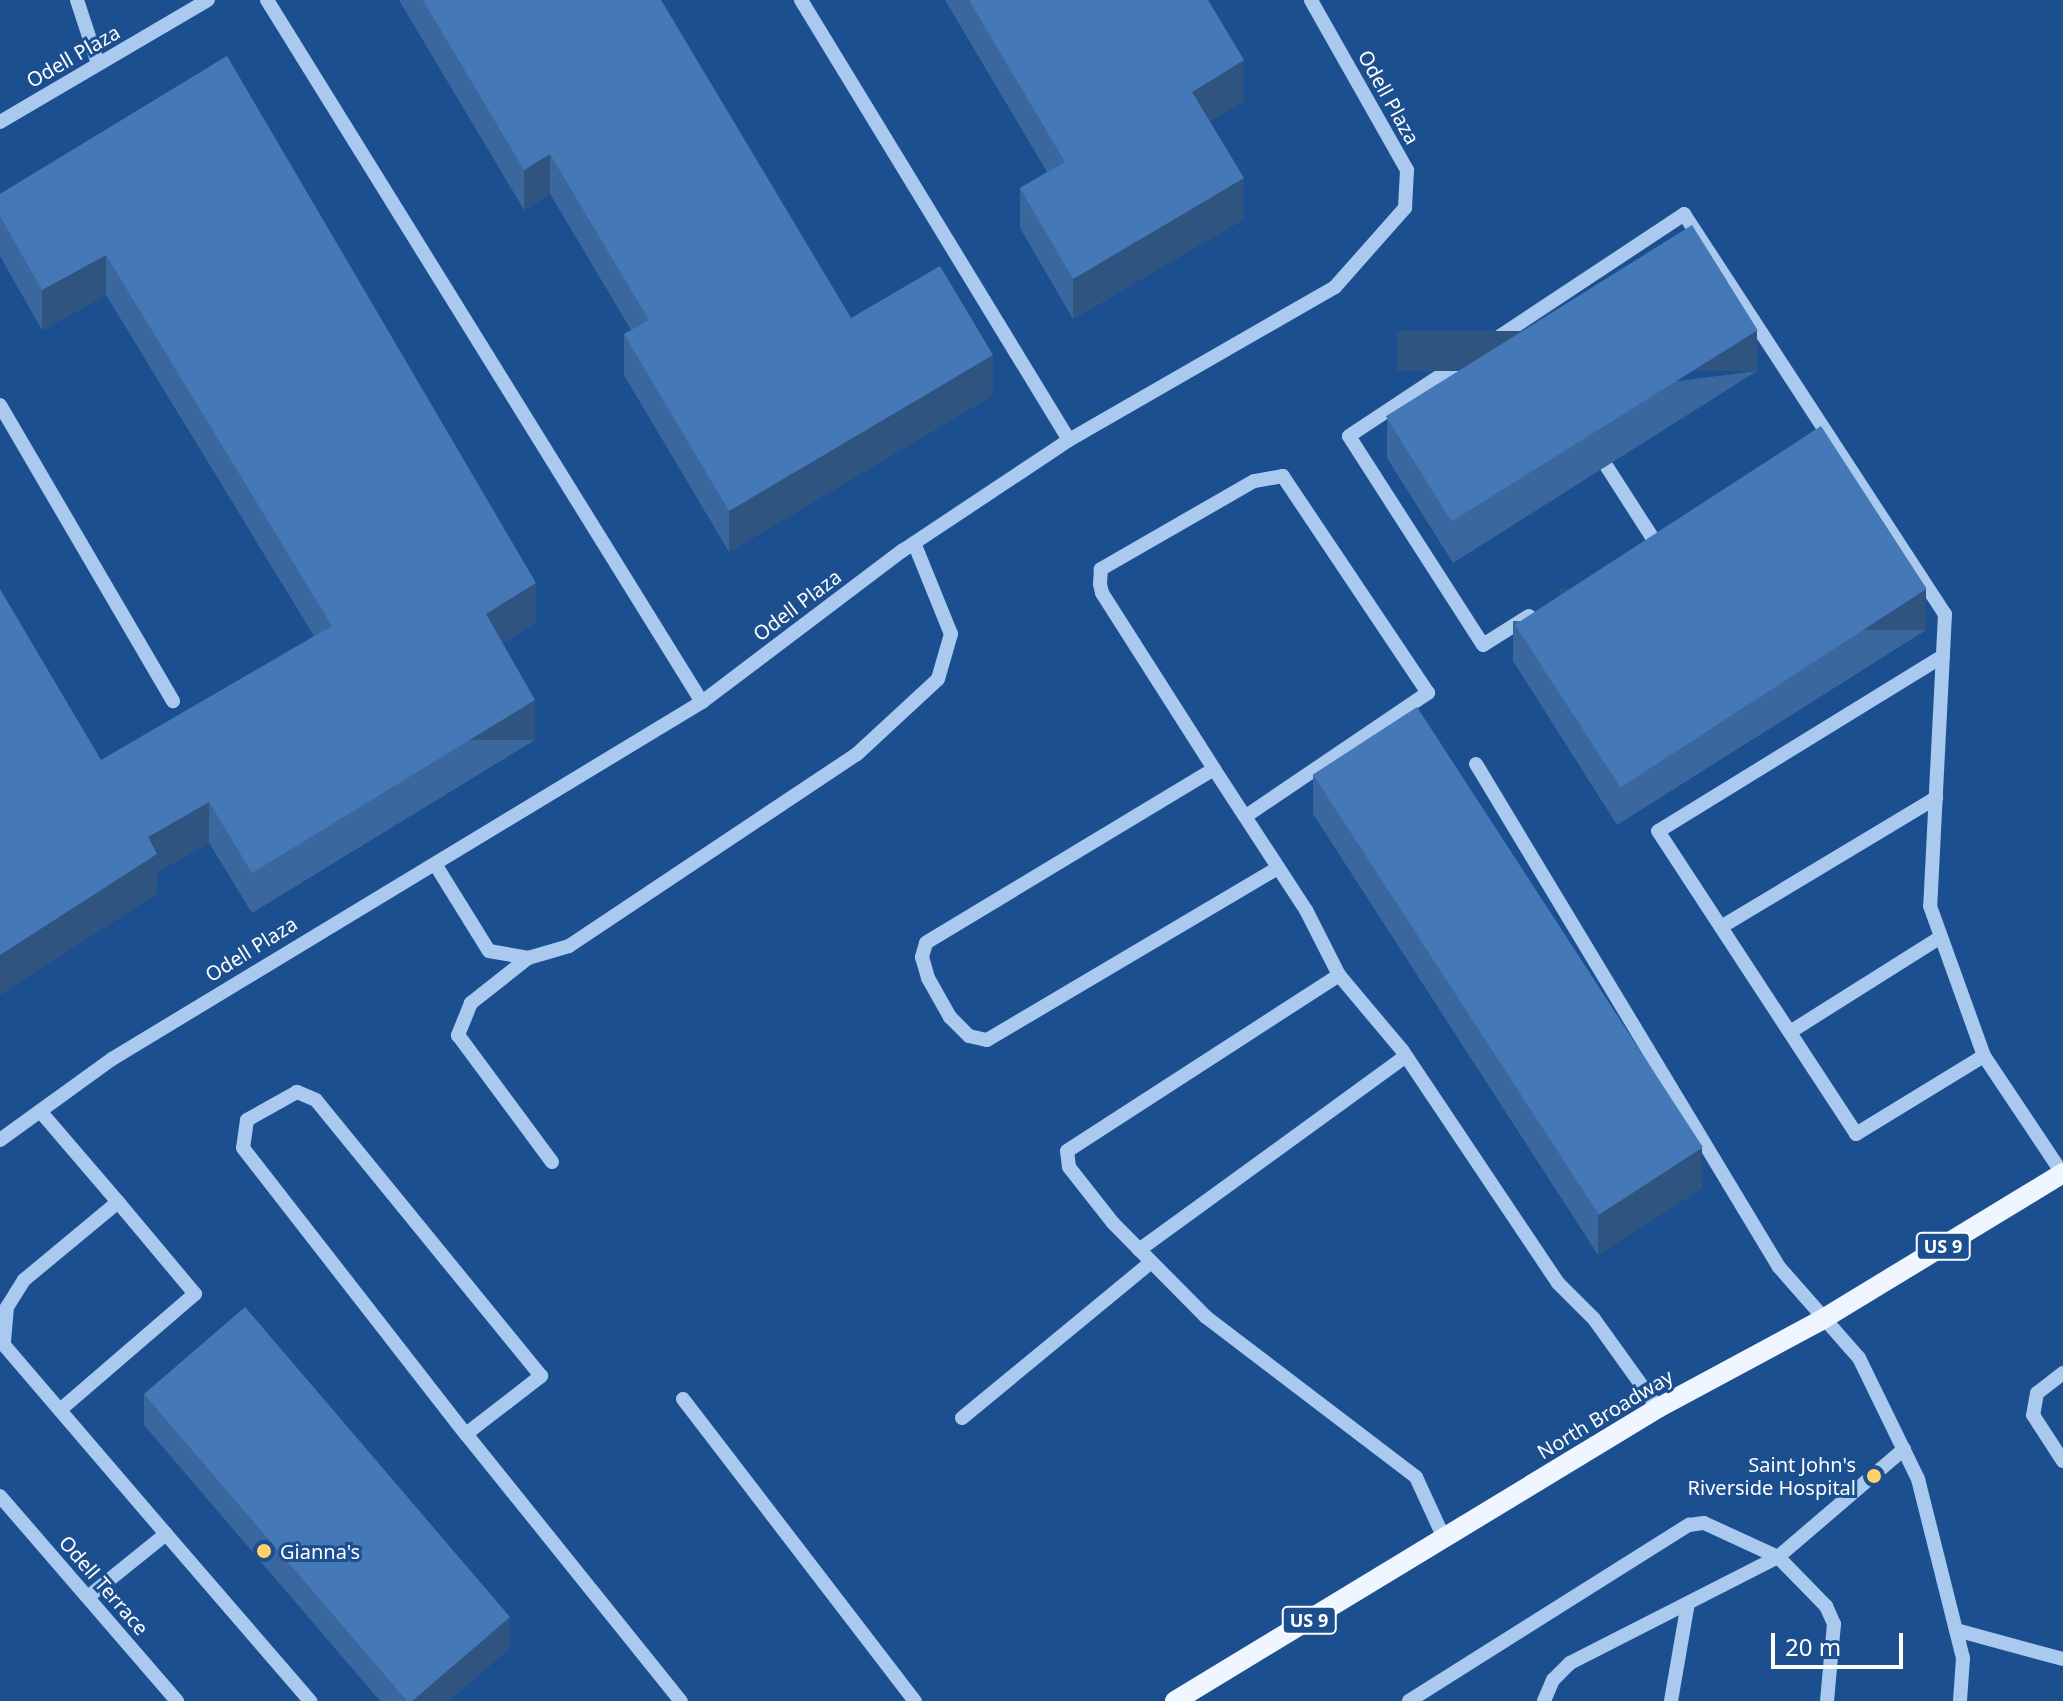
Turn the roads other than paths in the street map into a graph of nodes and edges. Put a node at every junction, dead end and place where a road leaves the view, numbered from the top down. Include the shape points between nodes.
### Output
1 (77, 0) edge
2 (208, 0) edge
3 (267, 0) edge
4 (801, 0) edge
5 (1311, 0) edge
6 (98, 64) junction
7 (0, 122) edge
8 (0, 405) edge
9 (1824, 427) junction
10 (1811, 436) edge
11 (1069, 440) junction
12 (1607, 467) edge
13 (1665, 529) edge
14 (914, 543) junction
15 (1548, 604) edge
16 (1943, 656) junction
17 (173, 701) dead end
18 (702, 702) junction
19 (1476, 764) dead end
20 (1214, 769) junction
21 (1936, 798) junction
22 (1246, 816) junction
23 (435, 864) junction
24 (1278, 868) junction
25 (1721, 927) junction
26 (1941, 937) junction
27 (528, 958) junction
28 (1339, 975) junction
29 (1790, 1032) junction
30 (1406, 1056) junction
31 (1984, 1056) junction
32 (40, 1111) junction
33 (0, 1140) edge
34 (552, 1162) dead end
35 (2062, 1173) edge
36 (118, 1202) junction
37 (1139, 1250) junction
38 (1151, 1262) junction
39 (1823, 1319) junction
40 (2063, 1373) edge
41 (683, 1399) dead end
42 (1658, 1408) junction
43 (60, 1410) junction
44 (962, 1418) dead end
45 (466, 1434) junction
46 (1904, 1449) junction
47 (2063, 1461) edge
48 (0, 1496) edge
49 (166, 1534) junction
50 (1444, 1538) junction
51 (1778, 1557) junction
52 (88, 1597) junction
53 (1688, 1603) junction
54 (1956, 1630) junction
55 (2063, 1659) edge
56 (177, 1701) edge
57 (310, 1701) edge
58 (681, 1701) edge
59 (915, 1701) edge
60 (1175, 1701) edge
61 (1409, 1701) edge
62 (1544, 1701) edge
63 (1671, 1701) edge
64 (1827, 1701) edge
65 (1960, 1701) edge

1 - 6 street
2 - 6 street, Odell Plaza
3 - 18 street
4 - 11 street
5 - 11 street, Odell Plaza via 1407,170 1405,208 1335,287
6 - 7 street, Odell Plaza
8 - 17 street
9 - 10 street
9 - 15 street via 1684,214 1349,436 1483,645
9 - 16 street via 1945,614
11 - 14 street, Odell Plaza
12 - 13 street via 1646,541
14 - 18 street, Odell Plaza
14 - 27 street via 951,634 938,679 857,754 569,946
16 - 21 street
16 - 25 street via 1658,831
18 - 23 street, Odell Plaza
19 - 39 street via 1779,1267
20 - 22 street
20 - 22 street via 1102,593 1101,569 1254,481 1283,476 1428,693
20 - 24 street via 926,943 922,957 928,978 950,1017 969,1036 987,1040
21 - 25 street
21 - 26 street via 1930,906
22 - 24 street
23 - 27 street via 489,951
23 - 32 street, Odell Plaza via 125,1050
24 - 28 street
25 - 29 street
26 - 29 street
26 - 31 street
27 - 34 street via 471,1003 458,1035
28 - 30 street
28 - 37 street via 1067,1151 1069,1167
29 - 31 street via 1856,1134
30 - 37 street
30 - 42 street via 1558,1283 1594,1319
31 - 35 street
32 - 33 street, Odell Plaza
32 - 36 street
35 - 39 main road, North Broadway / US 9
36 - 43 street via 24,1280 7,1307 4,1345
36 - 43 street via 195,1294
37 - 38 street
38 - 44 street
38 - 50 street via 1206,1317 1416,1477
39 - 42 main road, North Broadway / US 9
39 - 46 street via 1859,1358
40 - 47 street via 2037,1393 2033,1415
41 - 59 street
42 - 50 main road, North Broadway / US 9
43 - 49 street
45 - 45 street via 541,1376 316,1100 297,1092 247,1120 243,1148
45 - 58 street
46 - 51 street
46 - 54 street via 1918,1479
48 - 52 street, Odell Terrace
49 - 52 street
49 - 57 street
50 - 60 main road, North Broadway / US 9
51 - 53 street
51 - 61 street via 1704,1523 1689,1525
51 - 64 street via 1826,1606 1834,1624
52 - 56 street, Odell Terrace
53 - 62 street via 1570,1663 1553,1680
53 - 63 street
54 - 55 street
54 - 65 street via 1963,1658

